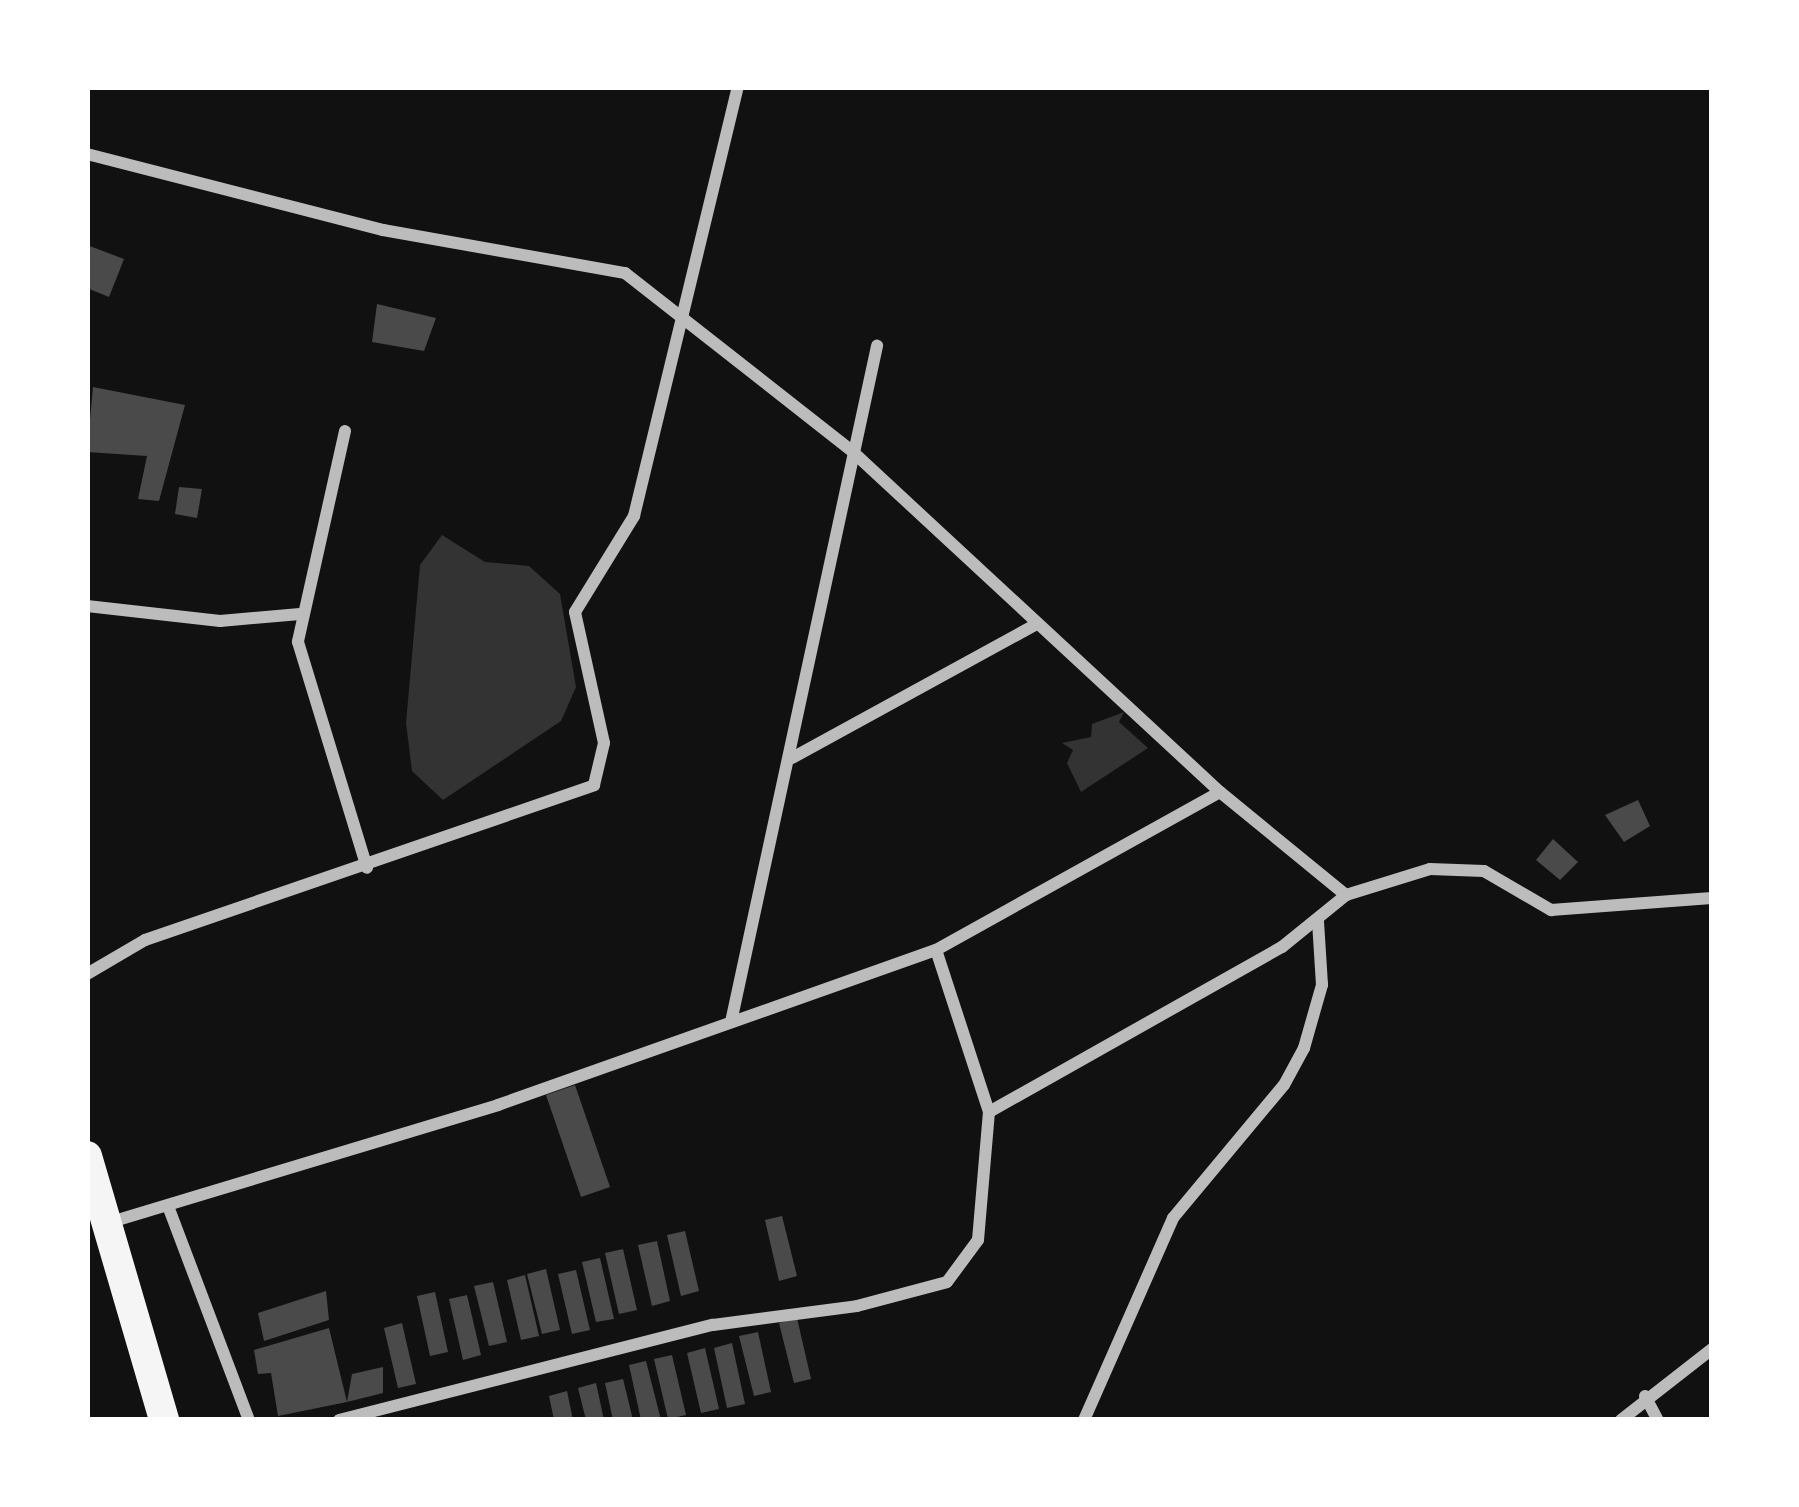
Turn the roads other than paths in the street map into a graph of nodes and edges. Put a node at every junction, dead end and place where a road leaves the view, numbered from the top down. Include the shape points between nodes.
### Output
1 (738, 87) edge
2 (87, 154) edge
3 (680, 308) junction
4 (877, 346) dead end
5 (345, 431) dead end
6 (854, 452) junction
7 (87, 605) edge
8 (300, 614) junction
9 (1037, 624) junction
10 (792, 758) junction
11 (1220, 792) junction
12 (367, 868) junction
13 (1346, 895) junction
14 (1712, 898) edge
15 (1318, 921) junction
16 (936, 950) junction
17 (87, 974) edge
18 (731, 1022) junction
19 (989, 1112) junction
20 (87, 1156) edge
21 (168, 1206) junction
22 (110, 1222) junction
23 (1712, 1349) edge
24 (1645, 1396) junction
25 (164, 1420) edge
26 (249, 1420) edge
27 (339, 1420) edge
28 (1084, 1420) edge
29 (1621, 1420) edge
30 (1658, 1420) edge

1 - 3 street
2 - 3 street via 383,230 600,266
3 - 6 street
3 - 12 street via 634,516 575,612 604,743 603,773 573,794
4 - 6 street
5 - 8 street
6 - 9 street
6 - 10 street
7 - 8 street via 220,622
8 - 12 street via 302,666
9 - 10 street
9 - 11 street
10 - 18 street
11 - 13 street
11 - 16 street
12 - 17 street via 145,940
13 - 14 street via 1460,867 1551,910
13 - 15 street
15 - 19 street
15 - 28 street via 1322,985 1304,1048 1284,1084 1173,1218
16 - 18 street
16 - 19 street
18 - 21 street via 498,1105
19 - 27 street via 978,1240 947,1282 856,1306 713,1325
20 - 22 main road
21 - 22 street
21 - 26 street
22 - 25 main road
23 - 24 street
24 - 29 street
24 - 30 street

